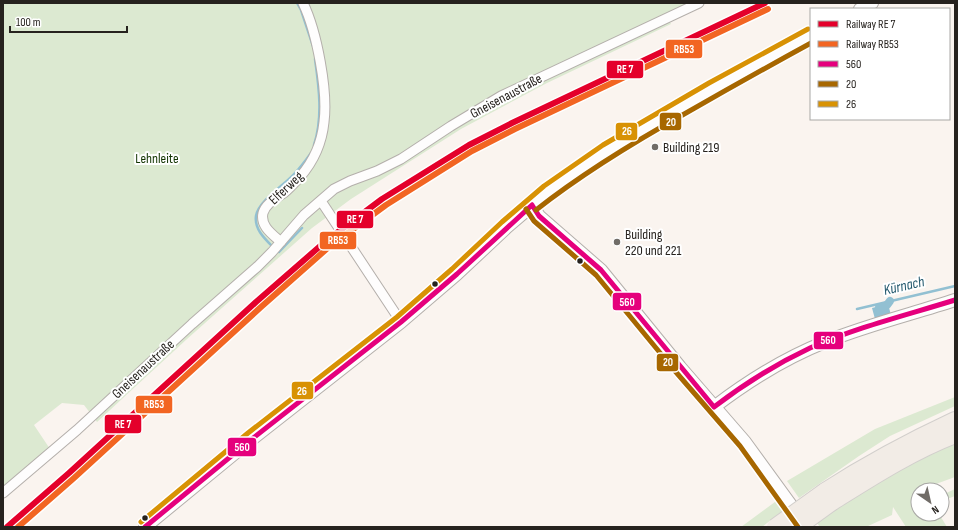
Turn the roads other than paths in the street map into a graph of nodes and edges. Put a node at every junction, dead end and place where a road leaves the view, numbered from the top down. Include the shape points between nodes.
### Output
1 (303, 3) edge
2 (699, 3) edge
3 (872, 3) edge
4 (862, 8) edge
5 (810, 36) edge
6 (321, 201) junction
7 (532, 205) junction
8 (281, 242) junction
9 (955, 300) edge
10 (401, 322) junction
11 (714, 407) junction
12 (955, 420) edge
13 (955, 435) edge
14 (3, 493) edge
15 (828, 497) junction
16 (145, 527) edge
17 (776, 527) edge
18 (798, 527) edge
19 (806, 527) edge

1 - 8 street, Elferweg via 319,51 325,97 324,121 315,154 306,170 286,192 263,211 262,219 268,231
2 - 6 street, Gneisenaustraße via 501,96 401,159 334,189
3 - 4 street
5 - 7 street via 607,151
6 - 8 street via 304,215
6 - 10 street
7 - 10 street
7 - 11 street via 539,216 601,270
8 - 14 street, Gneisenaustraße via 77,430
9 - 11 street via 825,342 766,372
10 - 16 street
11 - 19 street via 745,442
12 - 15 highway via 862,467
13 - 15 highway
15 - 17 highway, bridge
15 - 18 highway, bridge

